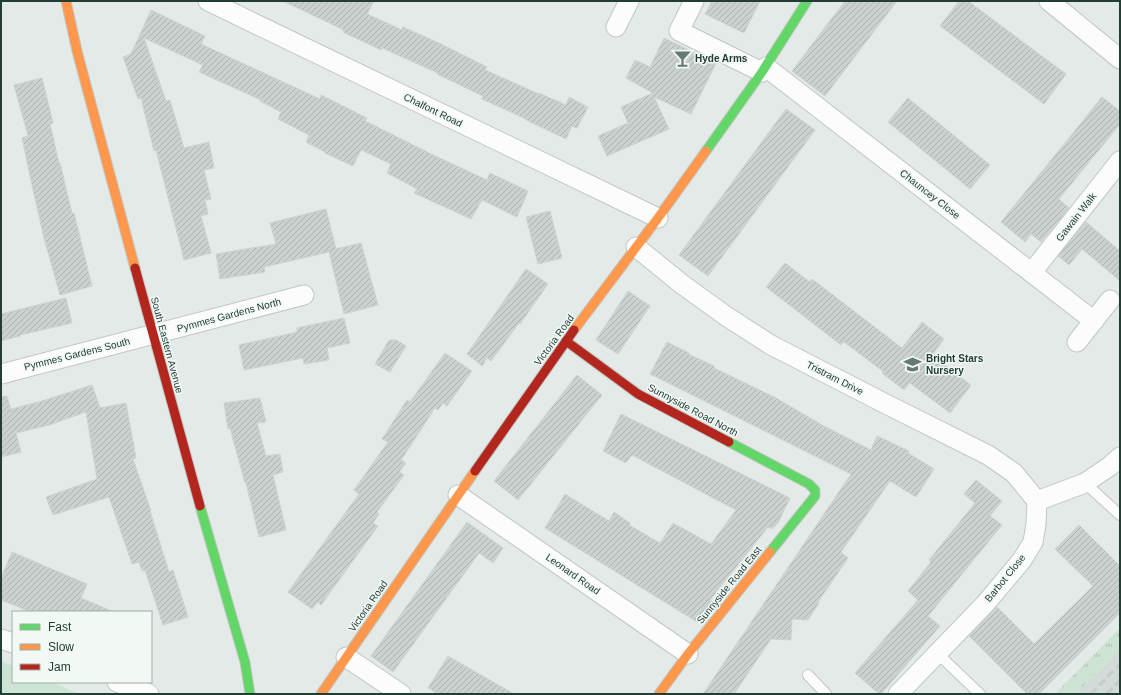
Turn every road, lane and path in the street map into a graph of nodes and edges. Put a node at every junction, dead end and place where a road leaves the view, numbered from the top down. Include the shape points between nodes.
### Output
1 (66, 1) edge
2 (208, 1) edge
3 (629, 1) edge
4 (694, 1) edge
5 (807, 1) edge
6 (1049, 1) edge
7 (616, 27) dead end
8 (1120, 60) edge
9 (764, 70) junction
10 (1120, 161) edge
11 (658, 218) junction
12 (636, 247) junction
13 (1032, 272) junction
14 (304, 295) dead end
15 (1110, 300) dead end
16 (1094, 321) junction
17 (154, 335) junction
18 (566, 341) junction
19 (1077, 342) dead end
20 (1, 374) edge
21 (1120, 457) edge
22 (1085, 483) junction
23 (815, 490) joint
24 (458, 495) junction
25 (1037, 501) junction
26 (1120, 515) edge
27 (1, 639) edge
28 (12, 643) edge
29 (938, 653) junction
30 (688, 654) junction
31 (346, 657) junction
32 (808, 675) dead end
33 (120, 683) edge
34 (149, 694) edge
35 (250, 694) edge
36 (321, 694) edge
37 (401, 694) edge
38 (659, 694) edge
39 (826, 694) edge
40 (898, 694) edge
41 (980, 694) edge

1 - 17 street, South Eastern Avenue via 77,51
2 - 11 street, Chalfont Road
3 - 7 street
4 - 9 street, Chauncey Close via 679,31
5 - 9 street, Victoria Road
6 - 8 street
9 - 11 street, Victoria Road
9 - 13 street, Chauncey Close
10 - 13 street, Gawain Walk
11 - 12 street, Victoria Road
12 - 18 street, Victoria Road
12 - 25 street, Tristram Drive via 708,303 771,345 988,455 1014,474
13 - 16 street, Chauncey Close
14 - 17 street, Pymmes Gardens North
15 - 16 street
16 - 19 street
17 - 20 street, Pymmes Gardens South
17 - 35 street, South Eastern Avenue via 188,466 245,662
18 - 23 street, Sunnyside Road North via 638,394 809,484
18 - 24 street, Victoria Road
21 - 22 street
22 - 25 street
22 - 26 lane
23 - 30 street, Sunnyside Road East via 815,496
24 - 30 street, Leonard Road
24 - 31 street, Victoria Road
25 - 29 street, Barbot Close via 1033,542 1022,560
27 - 28 street
29 - 40 street, Barbot Close
29 - 41 lane
30 - 38 street, Sunnyside Road East
31 - 36 street, Victoria Road
31 - 37 street
32 - 39 lane
33 - 34 street

